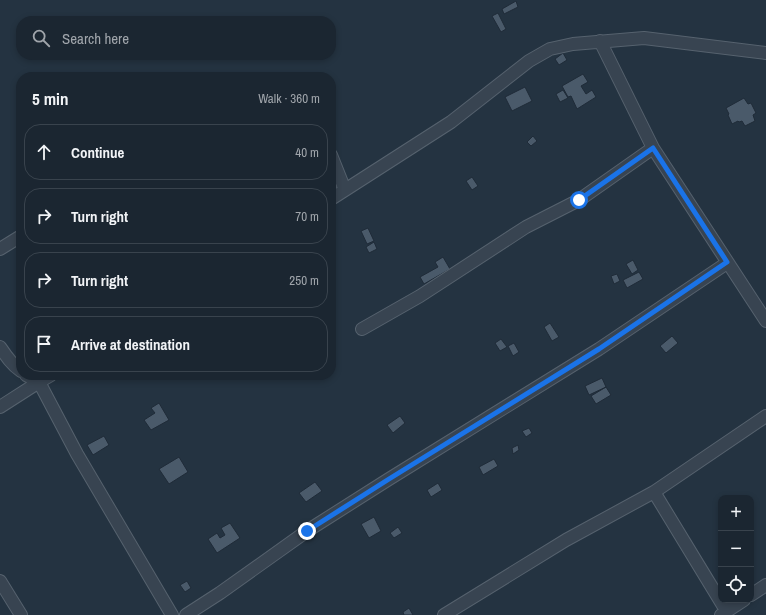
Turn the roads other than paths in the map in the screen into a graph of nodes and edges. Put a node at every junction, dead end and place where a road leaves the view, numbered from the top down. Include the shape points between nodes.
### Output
1 (600, 41) junction
2 (766, 53) edge
3 (653, 148) junction
4 (336, 168) edge
5 (345, 190) junction
6 (336, 195) edge
7 (16, 239) edge
8 (0, 249) edge
9 (727, 262) junction
10 (766, 321) edge
11 (362, 329) dead end
12 (0, 347) edge
13 (16, 366) edge
14 (35, 380) edge
15 (42, 380) edge
16 (39, 382) junction
17 (0, 407) edge
18 (766, 416) edge
19 (654, 492) junction
20 (0, 581) edge
21 (766, 585) edge
22 (754, 593) edge
23 (739, 603) edge
24 (724, 613) edge
25 (20, 615) edge
26 (172, 615) edge
27 (186, 615) edge
28 (444, 615) edge

1 - 2 street via 644,38
1 - 3 street
1 - 5 street via 550,49 529,60 451,122
3 - 9 street
3 - 11 street via 579,200 526,227 420,296
4 - 5 street
5 - 6 street
7 - 8 street
9 - 10 street
9 - 27 street via 599,349 307,531
12 - 13 street
14 - 16 street
15 - 16 street
16 - 17 street
16 - 26 street via 77,454
18 - 19 street
19 - 24 street
19 - 28 street via 566,540
20 - 25 street
21 - 22 street
23 - 24 street

